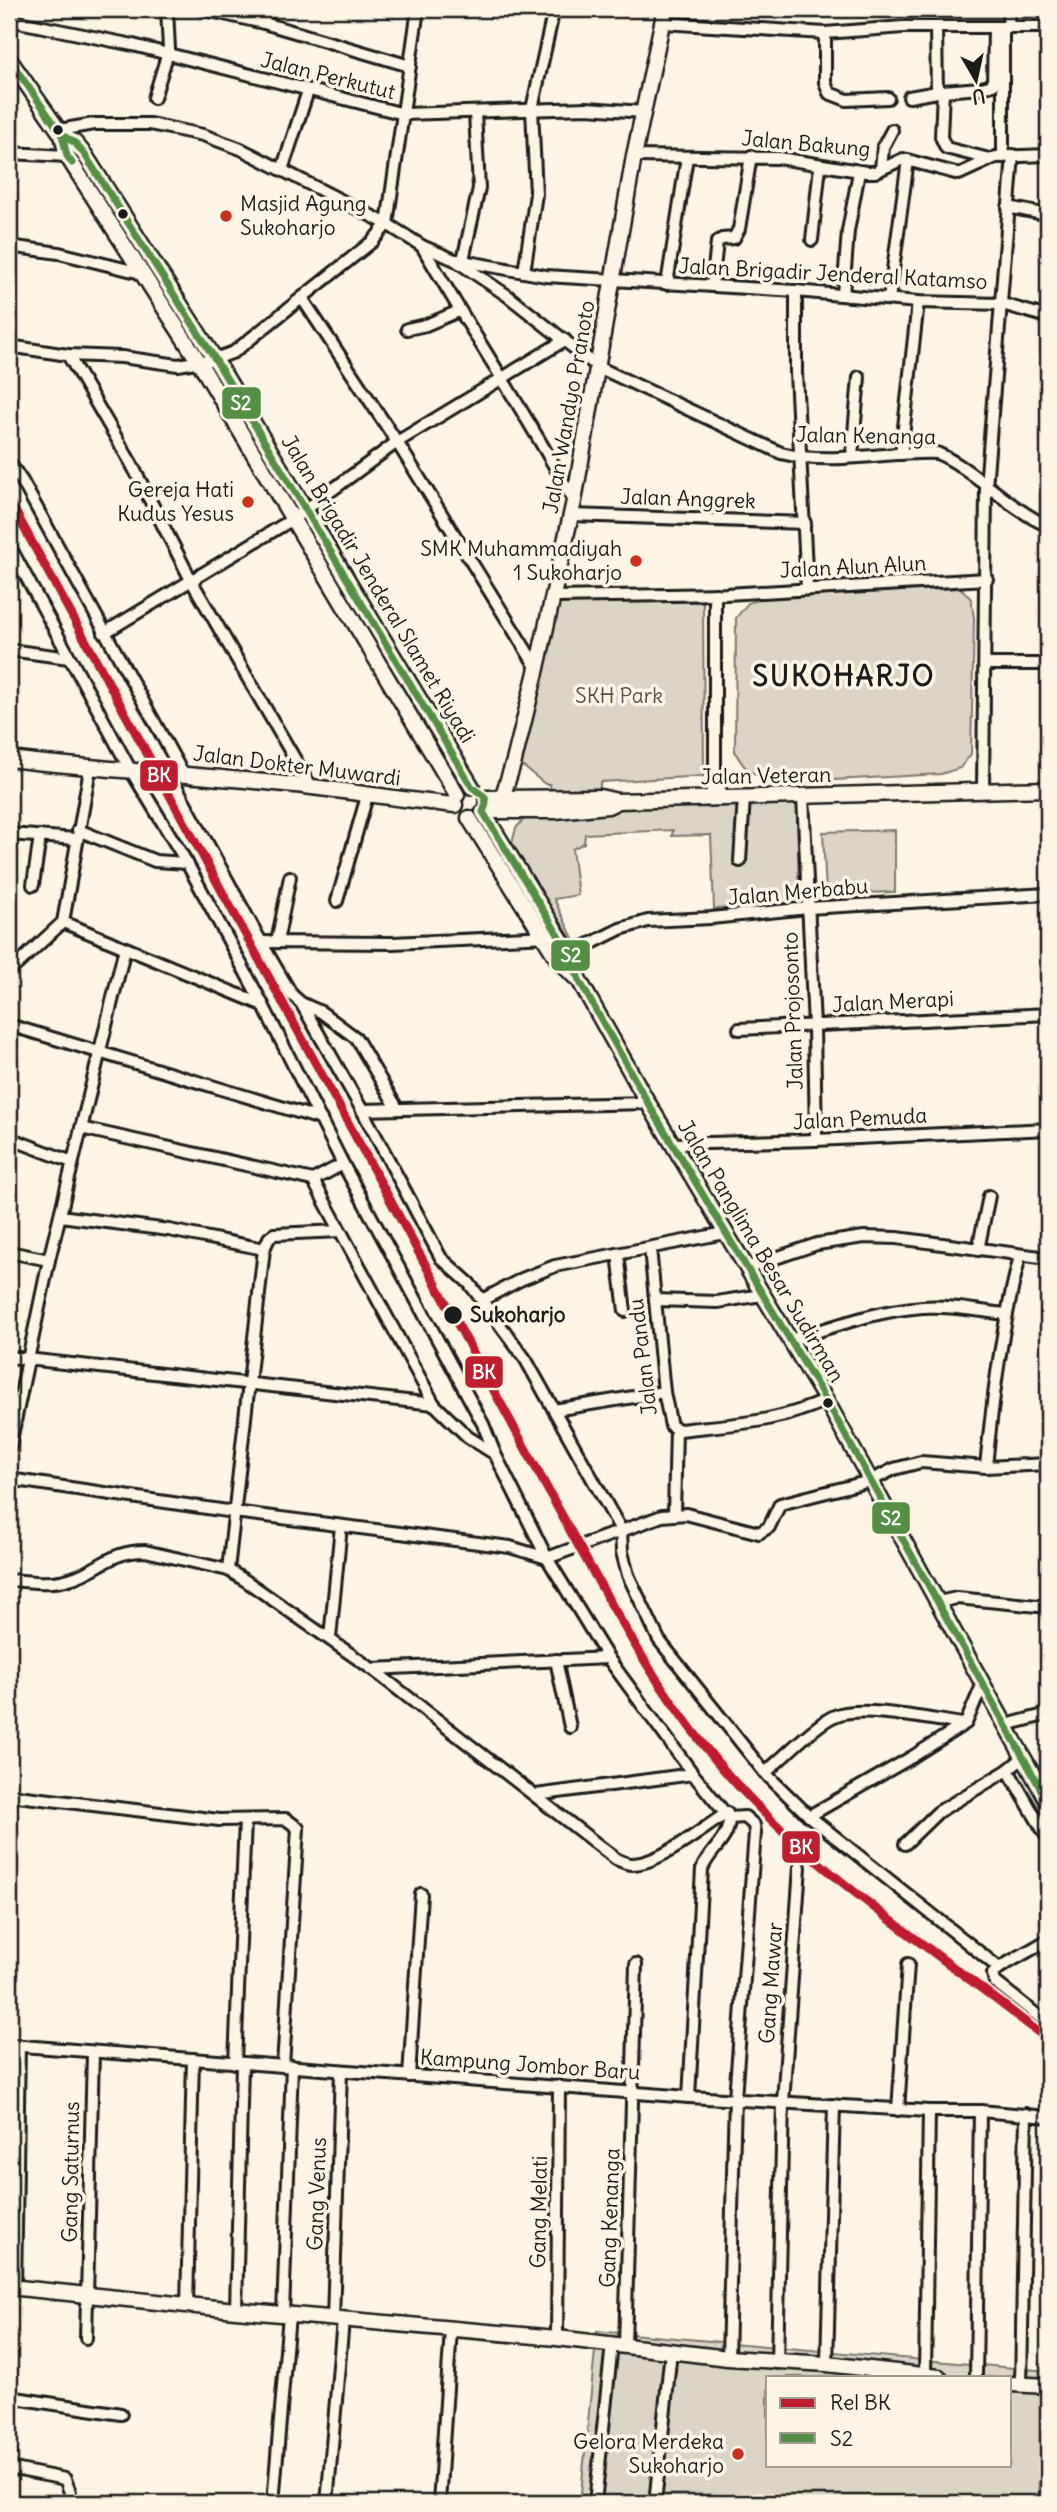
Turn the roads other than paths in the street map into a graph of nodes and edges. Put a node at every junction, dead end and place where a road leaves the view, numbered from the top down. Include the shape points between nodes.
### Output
1 (167, 9) edge
2 (202, 9) edge
3 (268, 9) edge
4 (418, 9) edge
5 (554, 9) edge
6 (1009, 9) edge
7 (664, 16) edge
8 (9, 20) edge
9 (264, 23) junction
10 (936, 27) junction
11 (1002, 27) junction
12 (1048, 27) edge
13 (825, 33) junction
14 (167, 55) junction
15 (9, 59) edge
16 (410, 65) junction
17 (308, 91) junction
18 (940, 91) junction
19 (909, 97) dead end
20 (154, 98) dead end
21 (888, 98) dead end
22 (532, 109) junction
23 (643, 112) junction
24 (475, 113) junction
25 (404, 114) junction
26 (892, 130) dead end
27 (60, 132) junction
28 (9, 153) edge
29 (1048, 155) edge
30 (67, 156) junction
31 (634, 156) junction
32 (751, 156) junction
33 (1008, 156) junction
34 (687, 157) junction
35 (989, 159) junction
36 (908, 160) junction
37 (820, 166) junction
38 (881, 169) junction
39 (282, 170) junction
40 (859, 172) junction
41 (1009, 207) junction
42 (1048, 215) edge
43 (387, 224) junction
44 (812, 240) dead end
45 (9, 246) edge
46 (422, 246) junction
47 (459, 260) junction
48 (524, 272) junction
49 (141, 273) junction
50 (614, 279) junction
51 (667, 284) junction
52 (712, 286) junction
53 (796, 291) junction
54 (843, 295) junction
55 (302, 298) junction
56 (889, 299) junction
57 (918, 302) junction
58 (1002, 304) junction
59 (459, 311) junction
60 (1048, 317) edge
61 (407, 328) dead end
62 (565, 340) junction
63 (9, 346) edge
64 (68, 355) junction
65 (215, 359) junction
66 (199, 362) junction
67 (598, 368) junction
68 (859, 377) dead end
69 (502, 378) junction
70 (397, 442) junction
71 (901, 454) junction
72 (264, 455) junction
73 (852, 456) junction
74 (802, 457) junction
75 (9, 462) edge
76 (986, 486) junction
77 (572, 508) junction
78 (299, 515) junction
79 (805, 523) junction
80 (1048, 526) edge
81 (9, 545) edge
82 (986, 579) junction
83 (191, 580) junction
84 (807, 589) junction
85 (715, 594) junction
86 (553, 597) junction
87 (104, 633) junction
88 (9, 650) edge
89 (69, 658) junction
90 (985, 664) junction
91 (1048, 664) edge
92 (537, 668) junction
93 (9, 759) edge
94 (90, 769) junction
95 (130, 769) junction
96 (176, 774) junction
97 (311, 787) junction
98 (472, 787) junction
99 (1048, 789) edge
100 (983, 791) junction
101 (368, 796) junction
102 (744, 797) junction
103 (803, 797) junction
104 (716, 798) junction
105 (456, 800) junction
106 (501, 805) junction
107 (484, 807) junction
108 (469, 818) junction
109 (9, 834) edge
110 (77, 834) junction
111 (40, 836) junction
112 (740, 861) dead end
113 (187, 863) junction
114 (290, 877) dead end
115 (33, 885) dead end
116 (1048, 894) edge
117 (337, 901) dead end
118 (808, 908) junction
119 (63, 922) junction
120 (559, 935) junction
121 (544, 936) junction
122 (261, 942) junction
123 (277, 942) junction
124 (125, 948) junction
125 (9, 955) edge
126 (564, 957) junction
127 (21, 962) junction
128 (9, 972) edge
129 (301, 1003) junction
130 (263, 1005) junction
131 (1048, 1014) edge
132 (9, 1025) edge
133 (814, 1026) junction
134 (739, 1029) dead end
135 (99, 1052) junction
136 (648, 1103) junction
137 (397, 1108) junction
138 (362, 1110) junction
139 (321, 1119) junction
140 (81, 1128) junction
141 (1048, 1129) edge
142 (9, 1138) edge
143 (816, 1140) junction
144 (673, 1144) junction
145 (72, 1162) junction
146 (343, 1164) junction
147 (313, 1180) junction
148 (989, 1196) dead end
149 (60, 1216) junction
150 (340, 1231) junction
151 (725, 1233) junction
152 (650, 1248) junction
153 (264, 1249) junction
154 (978, 1250) junction
155 (9, 1252) edge
156 (618, 1254) junction
157 (1020, 1256) junction
158 (1048, 1258) edge
159 (49, 1260) junction
160 (746, 1268) junction
161 (762, 1295) junction
162 (482, 1300) junction
163 (655, 1300) junction
164 (625, 1311) dead end
165 (1005, 1314) junction
166 (790, 1340) junction
167 (9, 1357) edge
168 (29, 1359) junction
169 (248, 1383) junction
170 (664, 1392) junction
171 (826, 1400) junction
172 (434, 1404) junction
173 (554, 1410) junction
174 (483, 1424) junction
175 (676, 1429) junction
176 (468, 1437) junction
177 (9, 1450) edge
178 (495, 1454) junction
179 (1048, 1464) edge
180 (986, 1467) junction
181 (9, 1479) edge
182 (870, 1481) junction
183 (234, 1512) junction
184 (674, 1515) junction
185 (341, 1526) junction
186 (621, 1530) junction
187 (547, 1558) junction
188 (228, 1570) junction
189 (9, 1580) edge
190 (937, 1602) junction
191 (1048, 1607) edge
192 (330, 1638) junction
193 (608, 1658) junction
194 (556, 1660) junction
195 (372, 1669) junction
196 (983, 1683) junction
197 (1048, 1714) edge
198 (966, 1720) junction
199 (1006, 1725) junction
200 (570, 1727) dead end
201 (1024, 1757) junction
202 (1008, 1770) junction
203 (765, 1773) junction
204 (693, 1774) junction
205 (536, 1795) junction
206 (9, 1796) edge
207 (1046, 1796) edge
208 (728, 1815) junction
209 (809, 1816) junction
210 (245, 1819) junction
211 (1048, 1839) edge
212 (905, 1844) dead end
213 (800, 1867) dead end
214 (421, 1894) dead end
215 (1048, 1940) edge
216 (636, 1964) dead end
217 (908, 1964) dead end
218 (999, 1968) junction
219 (1042, 2019) dead end
220 (14, 2045) edge
221 (93, 2052) junction
222 (193, 2059) junction
223 (238, 2063) junction
224 (288, 2066) junction
225 (341, 2071) junction
226 (409, 2076) junction
227 (559, 2086) junction
228 (634, 2091) junction
229 (689, 2097) junction
230 (735, 2098) junction
231 (783, 2102) junction
232 (834, 2105) junction
233 (898, 2110) junction
234 (929, 2111) junction
235 (980, 2111) junction
236 (1026, 2114) junction
237 (1048, 2117) edge
238 (10, 2289) edge
239 (88, 2294) junction
240 (187, 2305) junction
241 (236, 2310) junction
242 (286, 2315) junction
243 (338, 2319) junction
244 (451, 2330) junction
245 (86, 2338) dead end
246 (556, 2338) junction
247 (619, 2345) junction
248 (670, 2351) junction
249 (728, 2358) junction
250 (777, 2362) junction
251 (827, 2364) junction
252 (932, 2376) edge
253 (976, 2376) edge
254 (1016, 2384) edge
255 (1048, 2386) edge
256 (9, 2397) edge
257 (121, 2414) dead end
258 (1048, 2456) edge
259 (9, 2468) edge
260 (69, 2503) edge
261 (273, 2503) edge
262 (327, 2503) edge
263 (439, 2503) edge
264 (595, 2503) edge
265 (655, 2503) edge
266 (1045, 2503) edge

1 - 14 street
2 - 9 street
3 - 9 street
4 - 16 street
5 - 22 street
6 - 11 street
7 - 13 street
7 - 23 main road, Jalan Wandyo Pranoto
8 - 14 street, Jalan Perkutut
9 - 16 street
10 - 11 street
10 - 13 street
10 - 18 street
11 - 12 street
11 - 18 street via 992,87
11 - 33 street
13 - 21 street via 824,82 830,93 847,100
14 - 17 street, Jalan Perkutut
14 - 20 street
15 - 27 main road, Jalan Brigadir Jenderal Slamet Riyadi
16 - 25 street
17 - 25 street, Jalan Perkutut
17 - 39 street
18 - 19 street
18 - 35 street via 942,143
22 - 23 street, Jalan Perkutut
22 - 24 street, Jalan Perkutut
22 - 48 street via 536,205
23 - 31 main road, Jalan Wandyo Pranoto
24 - 25 street, Jalan Perkutut
24 - 47 street via 479,188
25 - 43 street
26 - 38 street via 883,147
27 - 30 main road, Jalan Brigadir Jenderal Slamet Riyadi
27 - 39 street via 94,124 150,124 203,135
27 - 65 main road, Jalan Brigadir Jenderal Slamet Riyadi via 85,155
28 - 30 street
29 - 33 street
30 - 49 main road, Jalan Brigadir Jenderal Slamet Riyadi
31 - 34 street, Jalan Bakung
31 - 50 main road, Jalan Wandyo Pranoto
32 - 34 street, Jalan Bakung
32 - 37 street, Jalan Bakung
32 - 52 street via 739,229 734,237 718,242
33 - 35 street
33 - 41 street
34 - 51 street
35 - 36 street via 959,174
36 - 38 street, Jalan Bakung
36 - 56 street
37 - 40 street, Jalan Bakung
37 - 44 street
38 - 40 street, Jalan Bakung
39 - 43 street
40 - 54 street
41 - 42 street
41 - 58 street
43 - 46 street
43 - 55 street via 373,241
45 - 49 street
46 - 47 street
46 - 59 street
47 - 48 street, Jalan Brigadir Jenderal Katamso
47 - 62 street, Jalan Kenanga
48 - 50 street, Jalan Brigadir Jenderal Katamso
49 - 66 main road, Jalan Brigadir Jenderal Slamet Riyadi
50 - 51 street, Jalan Brigadir Jenderal Katamso
50 - 67 main road, Jalan Wandyo Pranoto
51 - 52 street, Jalan Brigadir Jenderal Katamso
52 - 53 street, Jalan Brigadir Jenderal Katamso
53 - 54 street, Jalan Brigadir Jenderal Katamso
53 - 74 street
54 - 56 street, Jalan Brigadir Jenderal Katamso
55 - 65 street via 234,352
55 - 70 street
56 - 57 street, Jalan Brigadir Jenderal Katamso
57 - 58 street, Jalan Brigadir Jenderal Katamso
57 - 71 street
58 - 60 street, Jalan Brigadir Jenderal Katamso
58 - 76 street
59 - 61 street via 426,326
59 - 69 street
62 - 67 street, Jalan Kenanga
62 - 69 street
63 - 64 street
64 - 66 street via 178,365
64 - 83 street
65 - 66 street
65 - 72 main road, Jalan Brigadir Jenderal Slamet Riyadi
66 - 72 main road, Jalan Brigadir Jenderal Slamet Riyadi
67 - 74 street, Jalan Kenanga via 781,453
67 - 77 main road, Jalan Wandyo Pranoto
68 - 73 street
69 - 70 street
69 - 77 street via 540,438
70 - 78 street
70 - 92 street
71 - 73 street, Jalan Kenanga
71 - 76 street, Jalan Kenanga via 937,453
72 - 78 main road, Jalan Brigadir Jenderal Slamet Riyadi
73 - 74 street, Jalan Kenanga
74 - 79 street
75 - 87 street
76 - 80 street, Jalan Kenanga
76 - 82 street
77 - 79 street, Jalan Anggrek
77 - 86 main road, Jalan Wandyo Pranoto
78 - 83 street
78 - 98 main road, Jalan Brigadir Jenderal Slamet Riyadi
78 - 105 main road, Jalan Brigadir Jenderal Slamet Riyadi
79 - 84 street
81 - 89 street
82 - 84 street, Jalan Alun Alun
82 - 90 street
83 - 87 street
83 - 97 street
84 - 85 street, Jalan Alun Alun
85 - 86 street, Jalan Alun Alun
85 - 104 street
86 - 92 main road, Jalan Wandyo Pranoto
87 - 96 street
88 - 89 street
89 - 95 street
90 - 91 street
90 - 100 street
92 - 106 main road, Jalan Wandyo Pranoto
93 - 94 main road, Jalan Dokter Muwardi
94 - 95 main road, Jalan Dokter Muwardi
94 - 110 street
95 - 96 main road, Jalan Dokter Muwardi
95 - 113 street
96 - 97 main road, Jalan Dokter Muwardi
96 - 122 street
97 - 101 main road, Jalan Dokter Muwardi
98 - 105 main road
98 - 107 main road via 481,791
99 - 100 main road, Jalan Veteran
100 - 103 main road, Jalan Veteran
101 - 105 main road, Jalan Dokter Muwardi
101 - 117 street
102 - 103 main road, Jalan Veteran
102 - 104 main road, Jalan Veteran
102 - 112 street
103 - 118 street, Jalan Projosonto
104 - 106 main road, Jalan Veteran via 617,801 600,797
105 - 108 main road via 458,812
106 - 107 main road, Jalan Veteran
107 - 108 main road via 475,818
107 - 120 main road, Jalan Panglima Besar Sudirman
108 - 121 main road, Jalan Panglima Besar Sudirman
109 - 111 street
110 - 111 street
110 - 113 street via 146,858
110 - 119 street
111 - 115 street
113 - 130 street
114 - 123 street
116 - 118 street, Jalan Merbabu
118 - 126 street, Jalan Merbabu via 648,920
118 - 133 street, Jalan Projosonto
119 - 124 street
119 - 127 street
120 - 121 street
120 - 126 main road, Jalan Panglima Besar Sudirman
121 - 123 street via 392,943
121 - 126 main road, Jalan Panglima Besar Sudirman
122 - 123 street
122 - 129 street
124 - 130 street
124 - 135 street
125 - 127 street
126 - 136 main road, Jalan Panglima Besar Sudirman
127 - 128 street
129 - 137 street via 356,1038
129 - 138 street
130 - 139 street
131 - 133 street, Jalan Merapi
132 - 135 street
133 - 134 street, Jalan Merapi
133 - 143 street, Jalan Projosonto
135 - 139 street
135 - 140 street
136 - 137 street
136 - 144 main road, Jalan Panglima Besar Sudirman
137 - 138 street
138 - 162 street via 442,1258
139 - 146 street
140 - 145 street
140 - 147 street
141 - 143 street, Jalan Pemuda
142 - 145 street
143 - 144 street, Jalan Pemuda
144 - 151 main road, Jalan Panglima Besar Sudirman
145 - 149 street
146 - 147 street
146 - 174 street
147 - 150 street
148 - 154 street
149 - 153 street via 169,1230
149 - 159 street
150 - 153 street via 274,1234
150 - 172 street
151 - 152 street
151 - 160 main road, Jalan Panglima Besar Sudirman
152 - 156 street
152 - 163 street, Jalan Pandu
153 - 169 street
154 - 157 street
154 - 160 street via 864,1237 817,1244
155 - 159 street
156 - 162 street via 537,1271
156 - 164 street
157 - 158 street
157 - 165 street
159 - 168 street
160 - 161 main road, Jalan Panglima Besar Sudirman
161 - 163 street via 716,1302
161 - 166 main road, Jalan Panglima Besar Sudirman
162 - 173 street via 526,1360
163 - 170 street, Jalan Pandu
165 - 166 street via 923,1307 863,1318
165 - 180 street
166 - 171 main road, Jalan Panglima Besar Sudirman
167 - 168 street
168 - 169 street
168 - 177 street
169 - 172 street
169 - 183 street
170 - 173 street
170 - 175 street, Jalan Pandu via 671,1426
171 - 175 street, Jalan Pandu via 786,1416
171 - 182 main road, Jalan Panglima Besar Sudirman
172 - 176 street
173 - 186 street
174 - 176 street via 480,1436
174 - 178 street
175 - 184 street
176 - 178 street
178 - 187 street
179 - 180 street
180 - 182 street via 921,1462
181 - 183 street
182 - 184 street via 780,1504 769,1527 760,1533
182 - 190 main road, Jalan Panglima Besar Sudirman
183 - 185 street
183 - 188 street
184 - 186 street
185 - 187 street via 510,1548
185 - 192 street
186 - 187 street
186 - 203 street via 628,1575 659,1640
187 - 193 street
188 - 189 street via 132,1551 108,1558 68,1580
188 - 192 street
190 - 191 street via 957,1598
190 - 196 main road, Jalan Panglima Besar Sudirman
192 - 195 street
193 - 194 street
193 - 204 street
194 - 195 street
194 - 200 street
195 - 205 street
196 - 198 street
196 - 199 main road, Jalan Panglima Besar Sudirman
197 - 199 street
198 - 203 street via 835,1715
198 - 209 street
199 - 201 main road, Jalan Panglima Besar Sudirman
201 - 202 street
201 - 207 main road, Jalan Panglima Besar Sudirman
202 - 211 street
202 - 212 street via 938,1812
203 - 209 street
204 - 205 street
204 - 208 street
205 - 208 street via 616,1859 629,1864 662,1854
206 - 210 street via 208,1819
208 - 229 street via 724,1840 702,1869
208 - 230 street via 745,1817 755,1833
209 - 218 street
210 - 223 street
210 - 224 street via 286,1819 298,1828
213 - 231 street, Gang Mawar
214 - 226 street
215 - 218 street
216 - 228 street, Gang Kenanga
217 - 233 street
218 - 219 street via 993,1974 995,1982
220 - 221 street, Kampung Jombor Baru
220 - 238 street
221 - 222 street, Kampung Jombor Baru
221 - 239 street, Gang Saturnus
222 - 223 street, Kampung Jombor Baru
222 - 240 street
223 - 224 street, Kampung Jombor Baru
223 - 241 street
224 - 225 street, Kampung Jombor Baru
224 - 242 street
225 - 226 street, Kampung Jombor Baru
225 - 243 street, Gang Venus
226 - 227 street, Kampung Jombor Baru
227 - 228 street, Kampung Jombor Baru
227 - 246 street, Gang Melati
228 - 229 street, Kampung Jombor Baru
228 - 247 street, Gang Kenanga
229 - 230 street, Kampung Jombor Baru
230 - 231 street, Kampung Jombor Baru
230 - 249 street
231 - 232 street, Kampung Jombor Baru
231 - 250 street, Gang Mawar
232 - 233 street, Kampung Jombor Baru
232 - 251 street
233 - 234 street, Kampung Jombor Baru
234 - 235 street, Kampung Jombor Baru
234 - 252 street
235 - 236 street, Kampung Jombor Baru
235 - 253 street
236 - 237 street, Kampung Jombor Baru
236 - 254 street
238 - 239 main road
239 - 240 main road
239 - 245 street, Gang Saturnus
240 - 241 main road
241 - 242 main road
242 - 243 main road
242 - 261 street
243 - 244 main road
243 - 262 street, Gang Venus
244 - 246 main road
244 - 263 street
246 - 247 main road
247 - 248 main road
247 - 264 street, Gang Kenanga
248 - 249 main road
248 - 265 street
249 - 250 main road
250 - 251 main road
251 - 252 main road
254 - 255 main road
256 - 257 street
258 - 266 street
259 - 260 street via 65,2479

